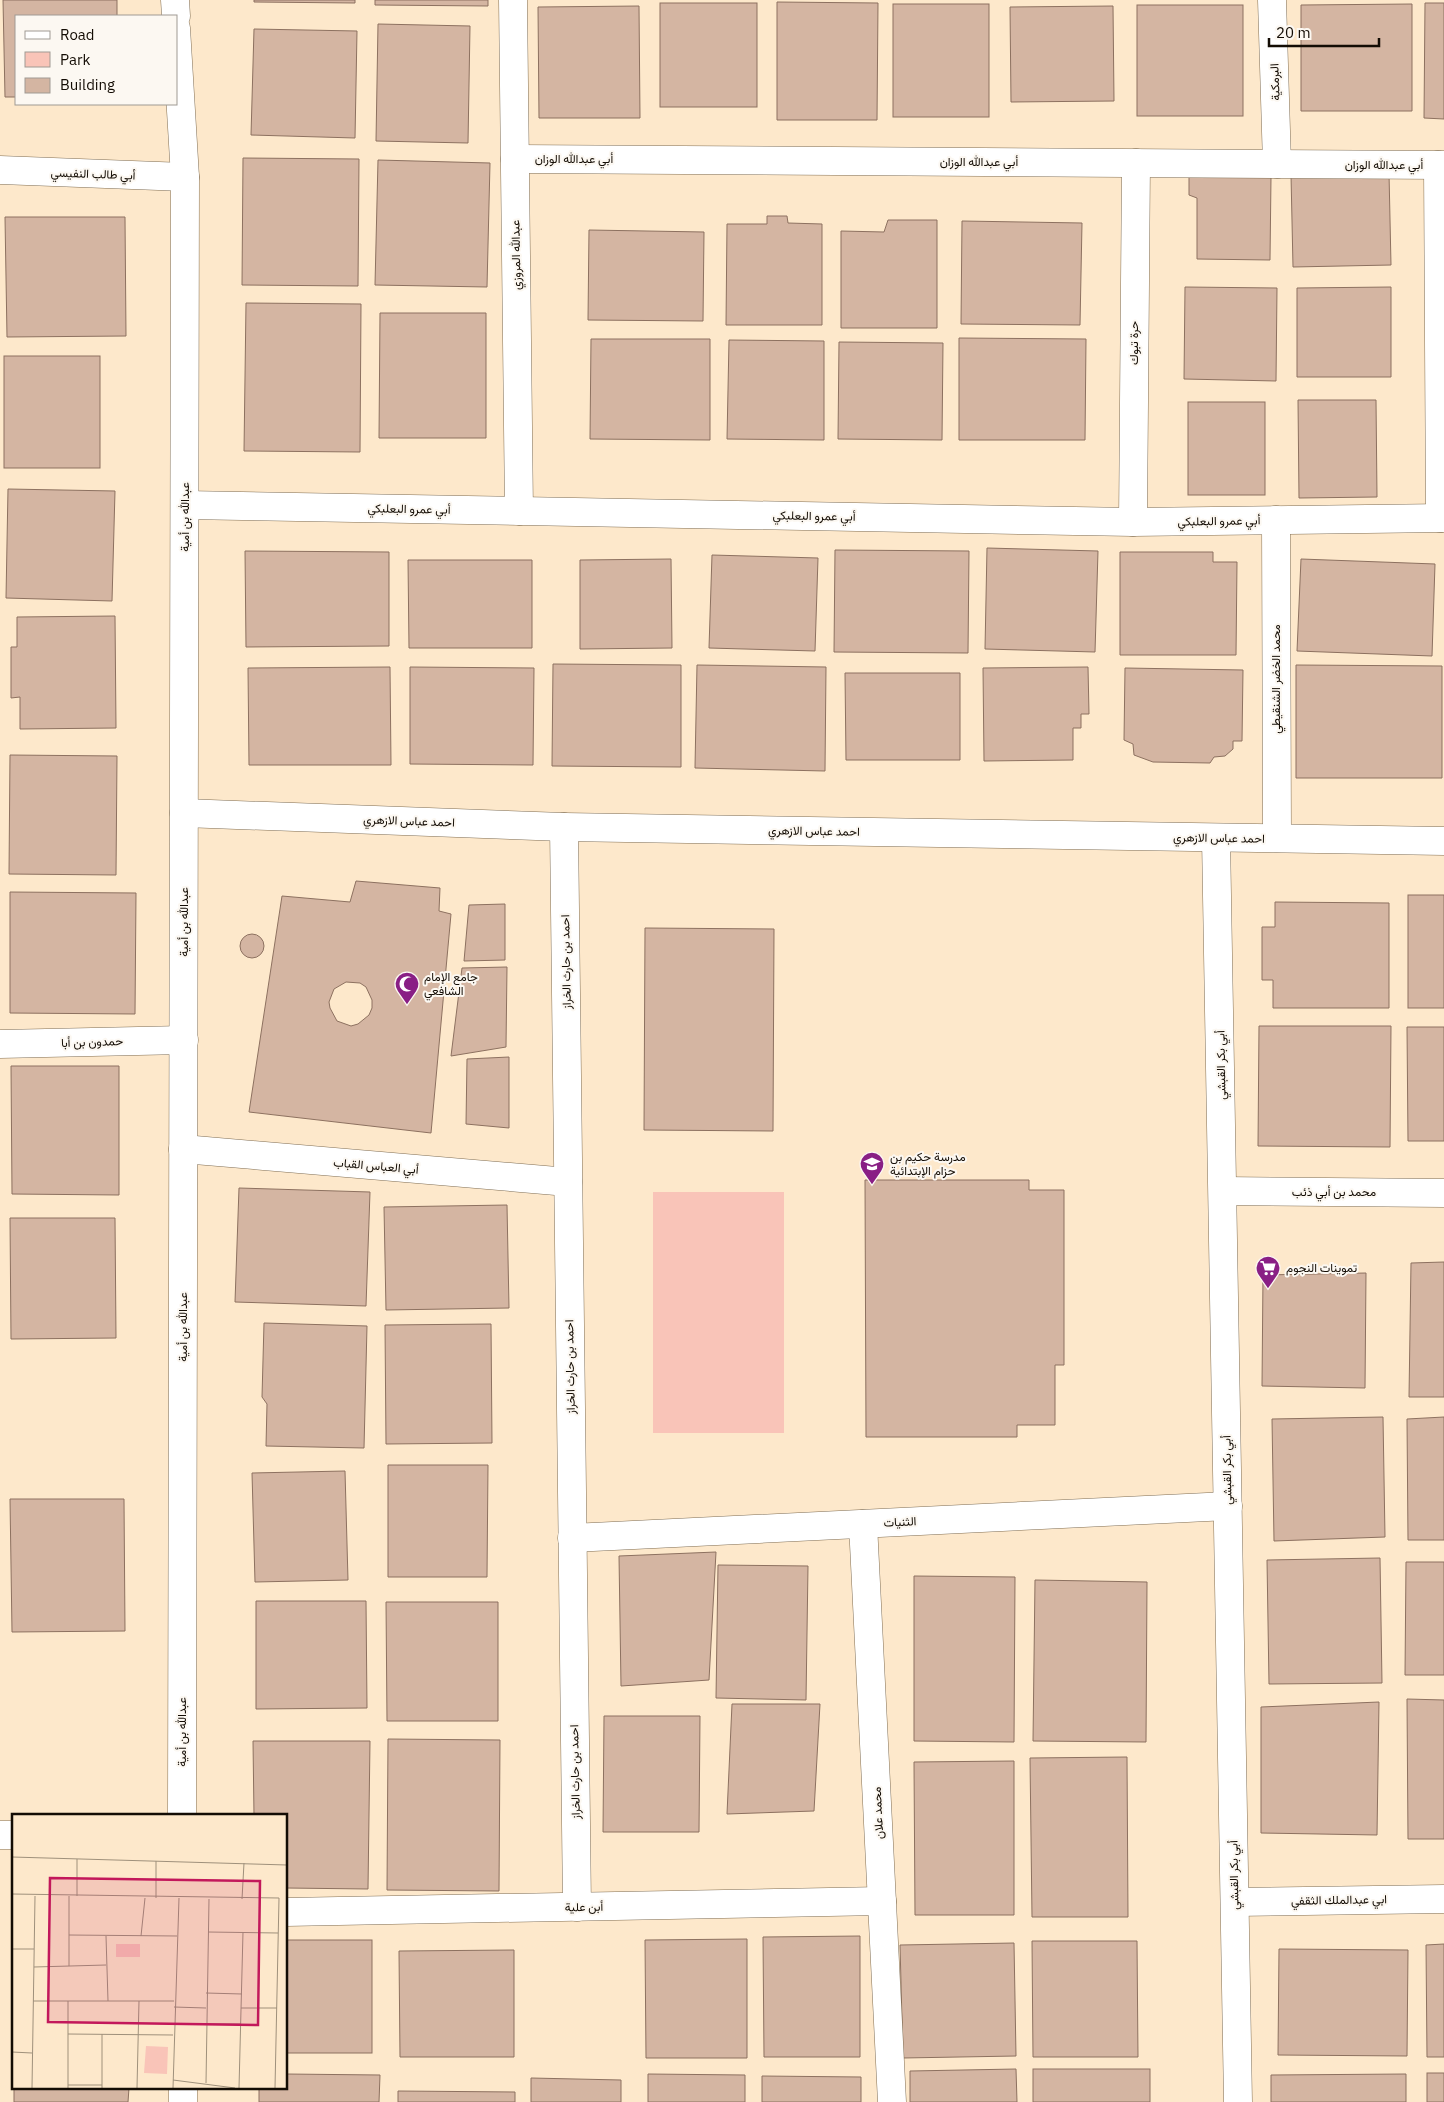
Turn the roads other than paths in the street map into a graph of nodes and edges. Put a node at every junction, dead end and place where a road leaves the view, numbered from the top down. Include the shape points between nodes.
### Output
1 (175, 0) edge
2 (513, 0) edge
3 (1272, 0) edge
4 (176, 15) edge
5 (178, 61) edge
6 (515, 159) junction
7 (1136, 164) junction
8 (1277, 164) junction
9 (1441, 165) edge
10 (0, 170) edge
11 (185, 177) junction
12 (185, 505) junction
13 (519, 511) junction
14 (1442, 518) edge
15 (1276, 520) junction
16 (1133, 522) junction
17 (184, 813) junction
18 (564, 827) junction
19 (1216, 838) junction
20 (1277, 838) junction
21 (1444, 841) edge
22 (184, 1040) junction
23 (0, 1044) edge
24 (183, 1149) junction
25 (568, 1182) junction
26 (1223, 1191) junction
27 (1444, 1193) edge
28 (1228, 1506) junction
29 (863, 1524) junction
30 (572, 1538) junction
31 (182, 1814) edge
32 (1444, 1899) edge
33 (882, 1901) junction
34 (1235, 1902) junction
35 (576, 1907) junction
36 (288, 1912) edge
37 (892, 2102) edge
38 (1238, 2102) edge

1 - 4 street
2 - 6 street, عبدالله المروزي
3 - 8 street, البرمكية
5 - 11 street, عبدالله بن أمية
6 - 7 street, أبي عبدالله الوزان
6 - 13 street, عبدالله المروزي
7 - 8 street, أبي عبدالله الوزان
7 - 16 street, حرة تبوك
8 - 9 street, أبي عبدالله الوزان
9 - 14 street
10 - 11 street, أبي طالب النفيسي
11 - 12 street, عبدالله بن أمية
12 - 13 street, أبي عمرو البعلبكي
12 - 17 street, عبدالله بن أمية
13 - 16 street, أبي عمرو البعلبكي
14 - 15 street, أبي عمرو البعلبكي
15 - 16 street, أبي عمرو البعلبكي
15 - 20 street, محمد الخضر الشنقيطي
17 - 18 street, احمد عباس الازهري
17 - 22 street, عبدالله بن أمية
18 - 19 street, احمد عباس الازهري
18 - 25 street, احمد بن حارث الخراز
19 - 20 street, احمد عباس الازهري
19 - 26 street, أبي بكر القبشي
20 - 21 street, احمد عباس الازهري
22 - 23 street, حمدون بن أبا
22 - 24 street, عبدالله بن أمية
24 - 25 street, أبي العباس القباب
24 - 31 street, عبدالله بن أمية
25 - 30 street, احمد بن حارث الخراز
26 - 27 street, محمد بن أبي ذئب
26 - 28 street, أبي بكر القبشي
28 - 29 street, الثنيات
28 - 34 street, أبي بكر القبشي
29 - 30 street, الثنيات
29 - 33 street, محمد علان
30 - 35 street, احمد بن حارث الخراز
32 - 34 street, ابي عبدالملك الثقفي
33 - 35 street, أبن علية
33 - 37 street, محمد علان
34 - 38 street, أبي بكر القبشي
35 - 36 street, أبن علية

